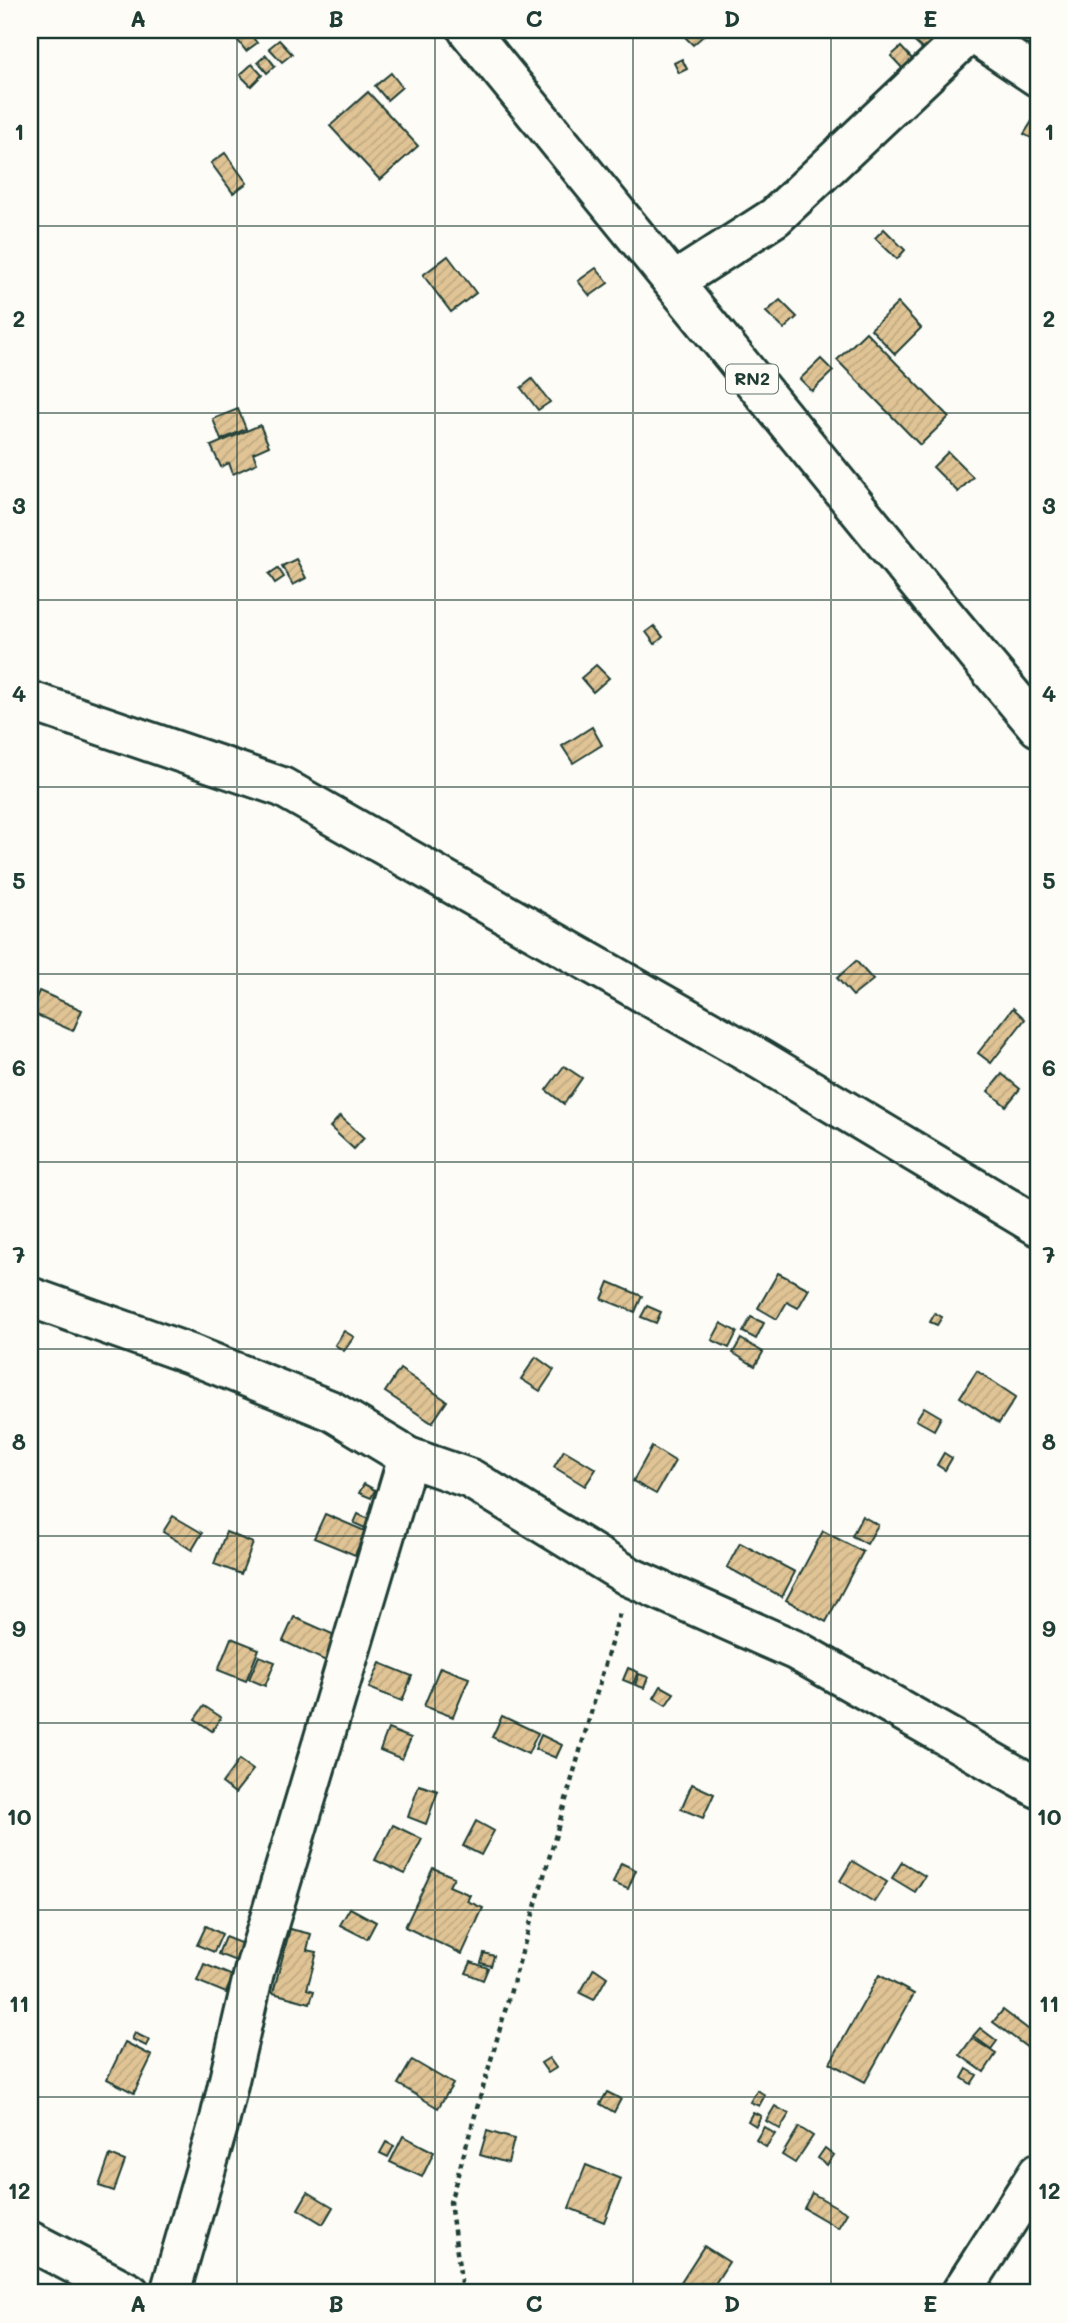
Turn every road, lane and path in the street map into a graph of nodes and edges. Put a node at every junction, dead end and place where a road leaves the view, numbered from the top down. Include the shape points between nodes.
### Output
1 (468, 30) edge
2 (972, 31) edge
3 (1038, 77) edge
4 (674, 282) junction
5 (30, 701) edge
6 (1038, 727) edge
7 (1038, 1226) edge
8 (30, 1297) edge
9 (408, 1457) junction
10 (630, 1577) junction
11 (1038, 1787) edge
12 (1038, 2173) edge
13 (30, 2241) edge
14 (130, 2293) edge
15 (170, 2293) edge
16 (456, 2293) edge
17 (961, 2293) edge

1 - 4 main road, RN2
2 - 3 main road
2 - 4 main road via 775,217
4 - 6 main road, RN2
5 - 7 main road via 282,787 761,1060
8 - 9 main road via 332,1410
9 - 10 main road via 471,1479
9 - 15 main road via 254,1972 220,2119
10 - 11 main road via 797,1651
10 - 16 path via 450,2202 461,2281
12 - 17 main road
13 - 14 main road

